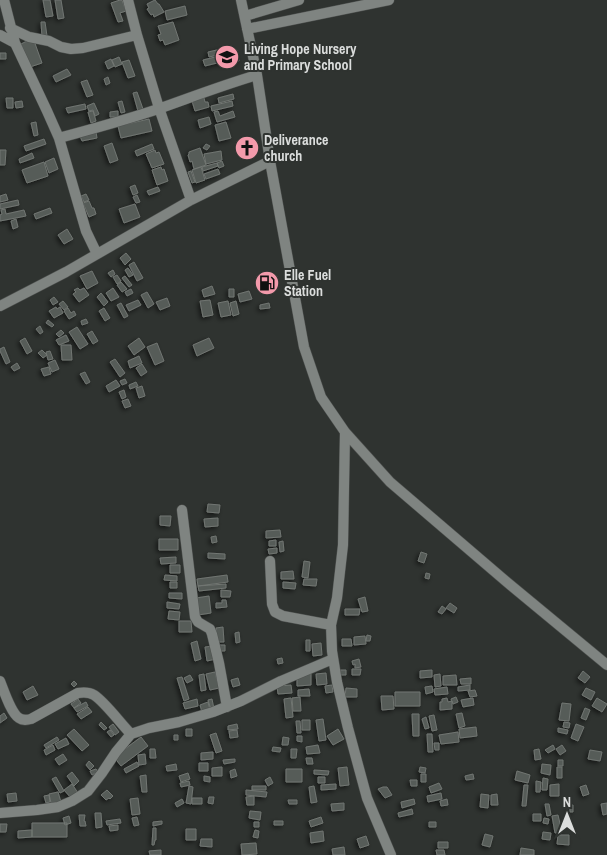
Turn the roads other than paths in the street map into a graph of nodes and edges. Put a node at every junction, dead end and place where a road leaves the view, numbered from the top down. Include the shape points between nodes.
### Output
1 (4, 0) edge
2 (128, 0) edge
3 (241, 0) edge
4 (299, 0) edge
5 (389, 0) edge
6 (244, 16) junction
7 (10, 28) junction
8 (247, 29) junction
9 (0, 36) edge
10 (137, 36) junction
11 (15, 43) junction
12 (257, 75) junction
13 (159, 108) junction
14 (58, 138) junction
15 (270, 161) junction
16 (191, 200) junction
17 (97, 254) junction
18 (0, 306) edge
19 (345, 432) junction
20 (182, 510) dead end
21 (270, 561) dead end
22 (331, 625) junction
23 (333, 659) junction
24 (607, 665) edge
25 (0, 681) edge
26 (226, 707) junction
27 (131, 734) junction
28 (0, 813) edge
29 (391, 855) edge

1 - 7 street
2 - 10 street
3 - 6 street
4 - 6 street
5 - 8 street
6 - 8 street
7 - 10 street via 71,49
7 - 11 street
8 - 12 street
9 - 11 street
10 - 13 street
11 - 14 street
12 - 13 street
12 - 15 street
13 - 14 street
13 - 16 street
14 - 17 street via 86,231
15 - 16 street
15 - 19 street via 304,347 322,397
16 - 17 street
17 - 18 street
19 - 22 street via 343,545
19 - 24 street via 390,482
20 - 26 street via 195,618 212,634
21 - 22 street via 275,612
22 - 23 street
23 - 26 street
23 - 29 street via 367,798
25 - 27 street via 18,718 31,719 85,692 100,700
26 - 27 street
27 - 28 street via 88,790 72,801 58,807

